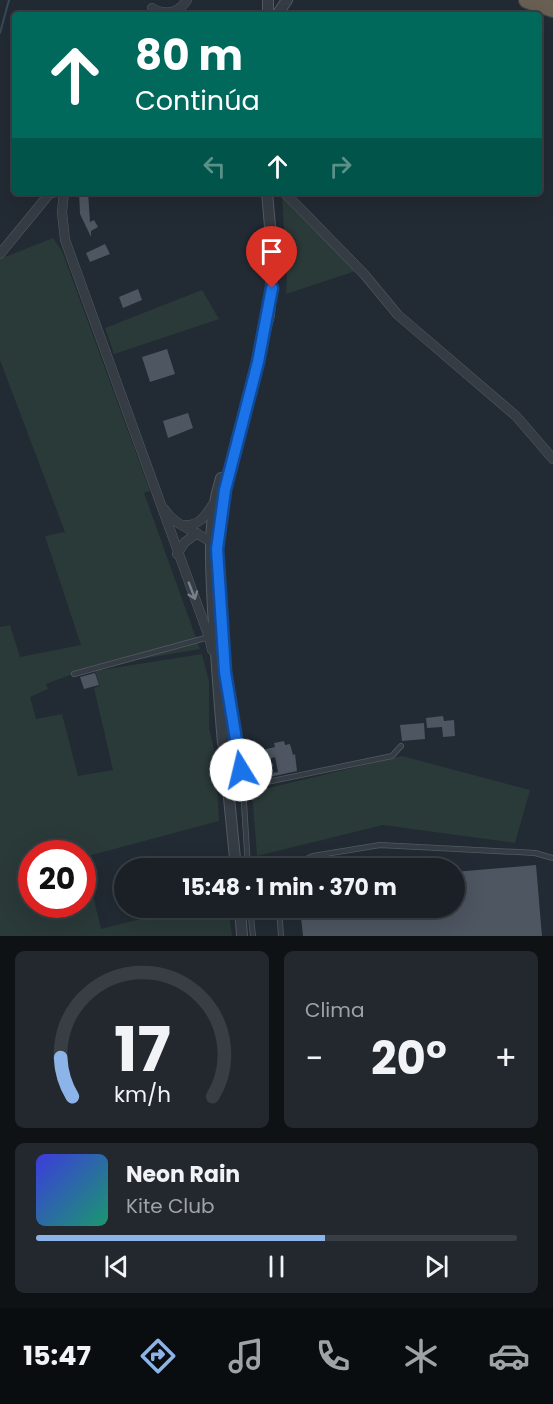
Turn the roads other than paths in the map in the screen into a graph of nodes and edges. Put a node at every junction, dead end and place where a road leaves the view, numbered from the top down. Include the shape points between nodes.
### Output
1 (186, 0) edge
2 (527, 0) edge
3 (553, 9) edge
4 (177, 12) edge
5 (49, 195) edge
6 (64, 195) edge
7 (267, 195) edge
8 (287, 195) edge
9 (0, 255) edge
10 (253, 381) junction
11 (553, 459) edge
12 (157, 497) junction
13 (213, 504) junction
14 (180, 524) junction
15 (197, 533) junction
16 (213, 545) junction
17 (177, 554) junction
18 (209, 637) junction
19 (221, 673) junction
20 (74, 674) dead end
21 (401, 746) dead end
22 (243, 787) junction
23 (235, 858) edge
24 (247, 858) edge
25 (309, 858) edge
26 (553, 858) edge
27 (241, 918) edge
28 (251, 918) edge
29 (280, 918) edge
30 (242, 936) edge
31 (253, 936) edge
32 (281, 936) edge

1 - 4 street
2 - 3 highway
5 - 9 street
6 - 12 street via 64,240
7 - 10 street via 272,288
8 - 11 street via 398,315 516,416
10 - 13 street
10 - 16 street
12 - 14 street via 168,516
12 - 17 street
13 - 14 street via 204,518 187,526
13 - 16 street
14 - 15 street
15 - 16 street
15 - 17 street
16 - 19 street
17 -> 18 street
18 - 19 street
18 - 20 lane
19 - 22 lane
19 - 23 street
21 - 22 lane via 392,756
22 - 24 lane
25 - 26 lane via 380,845 535,853
27 - 30 street
28 - 31 lane
29 - 32 lane

